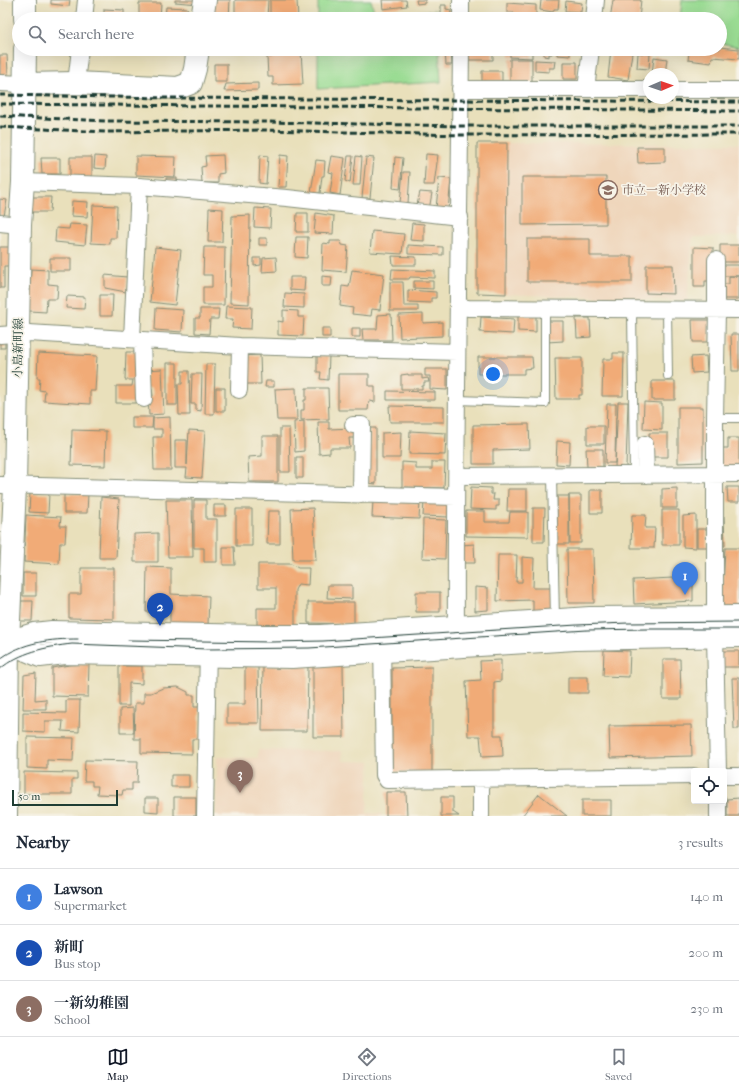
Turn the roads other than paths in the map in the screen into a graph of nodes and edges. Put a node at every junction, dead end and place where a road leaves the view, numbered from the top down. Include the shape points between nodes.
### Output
1 (25, 0) edge
2 (86, 0) edge
3 (205, 0) edge
4 (461, 0) edge
5 (596, 0) edge
6 (25, 12) edge
7 (85, 12) edge
8 (203, 12) edge
9 (461, 12) edge
10 (595, 12) edge
11 (25, 56) edge
12 (79, 56) edge
13 (197, 56) edge
14 (461, 56) edge
15 (590, 56) edge
16 (0, 83) edge
17 (76, 83) junction
18 (24, 84) junction
19 (460, 89) junction
20 (586, 89) junction
21 (643, 89) edge
22 (679, 90) edge
23 (739, 90) edge
24 (23, 182) junction
25 (139, 186) junction
26 (460, 218) junction
27 (10, 224) edge
28 (716, 260) dead end
29 (458, 306) junction
30 (545, 309) junction
31 (632, 310) junction
32 (667, 310) junction
33 (717, 310) junction
34 (739, 310) edge
35 (9, 334) edge
36 (137, 339) junction
37 (240, 346) junction
38 (457, 352) junction
39 (668, 376) dead end
40 (239, 390) dead end
41 (144, 399) dead end
42 (457, 400) junction
43 (715, 418) junction
44 (739, 418) edge
45 (353, 424) dead end
46 (645, 444) dead end
47 (716, 474) junction
48 (739, 474) edge
49 (640, 475) junction
50 (456, 476) junction
51 (552, 476) junction
52 (8, 485) edge
53 (361, 495) junction
54 (456, 497) junction
55 (739, 617) edge
56 (556, 620) junction
57 (715, 627) junction
58 (456, 636) junction
59 (739, 636) edge
60 (4, 642) edge
61 (382, 642) junction
62 (208, 645) junction
63 (718, 768) edge
64 (691, 776) edge
65 (727, 776) edge
66 (739, 776) edge
67 (481, 779) junction
68 (3, 794) edge
69 (718, 804) edge
70 (6, 816) edge
71 (205, 816) edge
72 (480, 816) edge
73 (718, 816) edge

1 - 6 street
2 - 7 street
3 - 8 street
4 - 9 street
5 - 10 street
11 - 18 street, 小島新町線
12 - 17 street
13 - 17 street via 192,83 178,88
14 - 19 street
15 - 20 street
16 - 18 street
17 - 18 street
18 - 24 street, 小島新町線
19 - 20 street
19 - 26 street
20 - 21 street
22 - 23 street
24 - 25 street
24 - 27 street, 小島新町線
25 - 26 street via 287,198
25 - 36 street
26 - 29 street
27 - 35 street, 小島新町線
28 - 33 street
29 - 30 street
29 - 38 street
30 - 31 street
30 - 42 lane via 545,402
31 - 32 street
31 - 49 lane
32 - 33 street
32 - 39 lane
33 - 34 street
33 - 43 street
35 - 36 street
35 - 52 street, 小島新町線
36 - 37 street
36 - 41 street
37 - 38 street
37 - 40 street
38 - 42 street
42 - 50 street
43 - 44 lane
43 - 47 street
45 - 53 street via 362,425
46 - 49 street
47 - 48 street
47 - 49 street
47 - 57 street
49 - 51 street
50 - 51 street
50 - 54 street
51 - 56 lane
52 - 53 street
52 - 60 street, 小島新町線
53 - 54 street
54 - 58 street
55 - 57 street
56 - 57 street via 590,618
56 - 58 street
57 - 58 street via 610,638 537,641
57 - 59 street
57 - 63 street
58 - 61 street
60 - 62 street via 40,656
60 - 68 street, 小島新町線
61 - 62 street via 292,656
61 - 67 street via 384,774 387,780
62 - 71 street
64 - 67 street
65 - 66 street
67 - 72 street
68 - 70 street, 小島新町線
69 - 73 street

